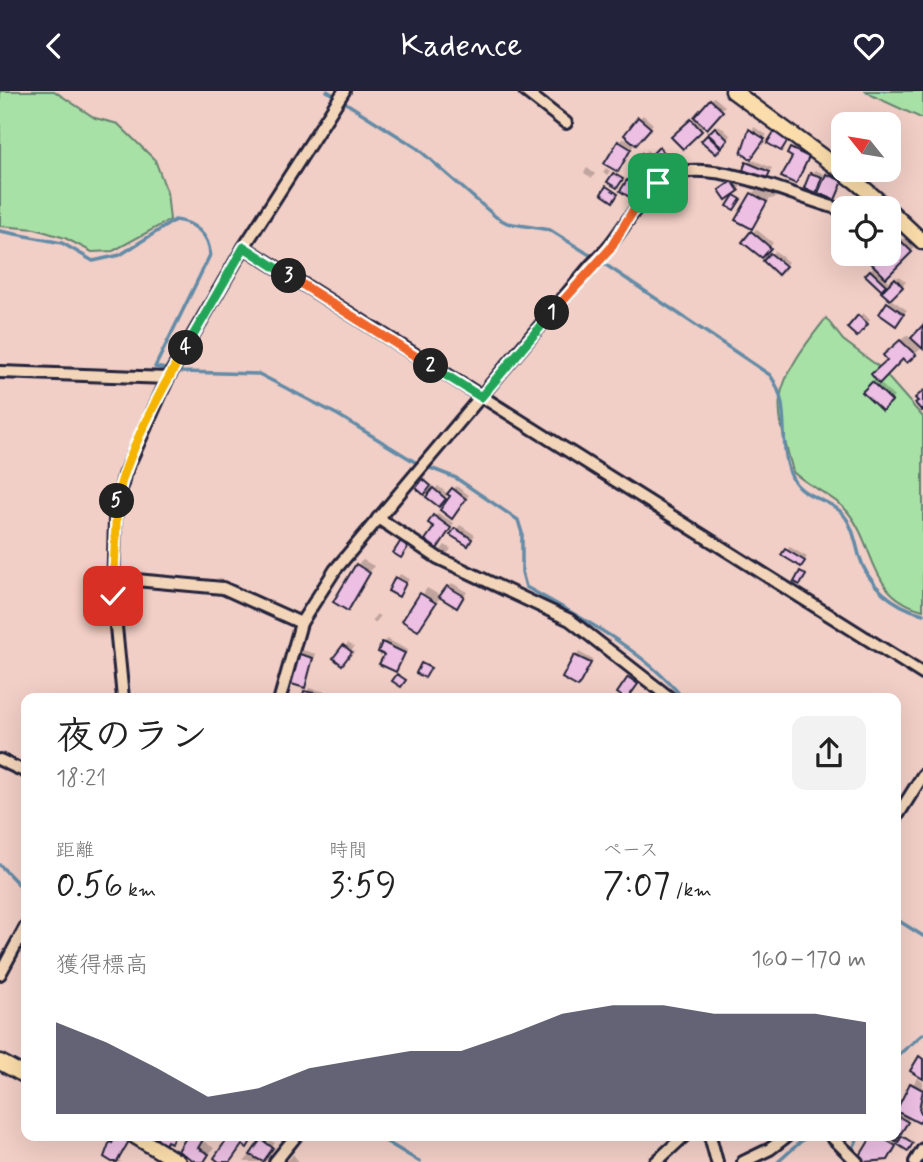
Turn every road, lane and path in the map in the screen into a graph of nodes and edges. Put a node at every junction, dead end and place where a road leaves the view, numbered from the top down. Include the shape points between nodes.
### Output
1 (344, 91) edge
2 (525, 91) edge
3 (733, 91) edge
4 (566, 123) dead end
5 (870, 196) edge
6 (831, 206) edge
7 (901, 220) edge
8 (919, 234) edge
9 (244, 247) junction
10 (0, 372) edge
11 (168, 377) junction
12 (481, 397) junction
13 (378, 518) junction
14 (114, 578) junction
15 (301, 623) junction
16 (923, 674) edge
17 (123, 693) edge
18 (280, 693) edge
19 (664, 693) edge
20 (0, 760) edge
21 (21, 770) edge
22 (923, 775) edge
23 (901, 810) edge
24 (21, 935) edge
25 (0, 974) edge
26 (0, 1062) edge
27 (21, 1073) edge
28 (143, 1141) edge
29 (292, 1141) edge
30 (679, 1141) edge
31 (711, 1141) edge
32 (780, 1141) edge
33 (836, 1141) edge
34 (923, 1149) edge
35 (855, 1160) edge
36 (178, 1162) edge
37 (275, 1162) edge
38 (656, 1162) edge
39 (717, 1162) edge
40 (743, 1162) edge
41 (915, 1162) edge

1 - 9 street
2 - 4 street
3 - 5 main road
6 - 12 street via 779,188 701,171 675,171 636,206 610,249 592,264
7 - 8 main road
9 - 11 street
9 - 12 street
10 - 11 street
11 - 14 street via 117,498
12 - 13 street
12 - 16 street
13 - 15 street via 335,570
13 - 19 street via 438,558 570,619
14 - 15 street via 223,588
14 - 17 street
15 - 18 street
20 - 21 street
22 - 23 street
24 - 25 street
26 - 27 main road
28 - 36 main road
29 - 37 street
30 - 38 street
31 - 39 street
32 - 40 street
33 - 35 street
34 - 41 street

